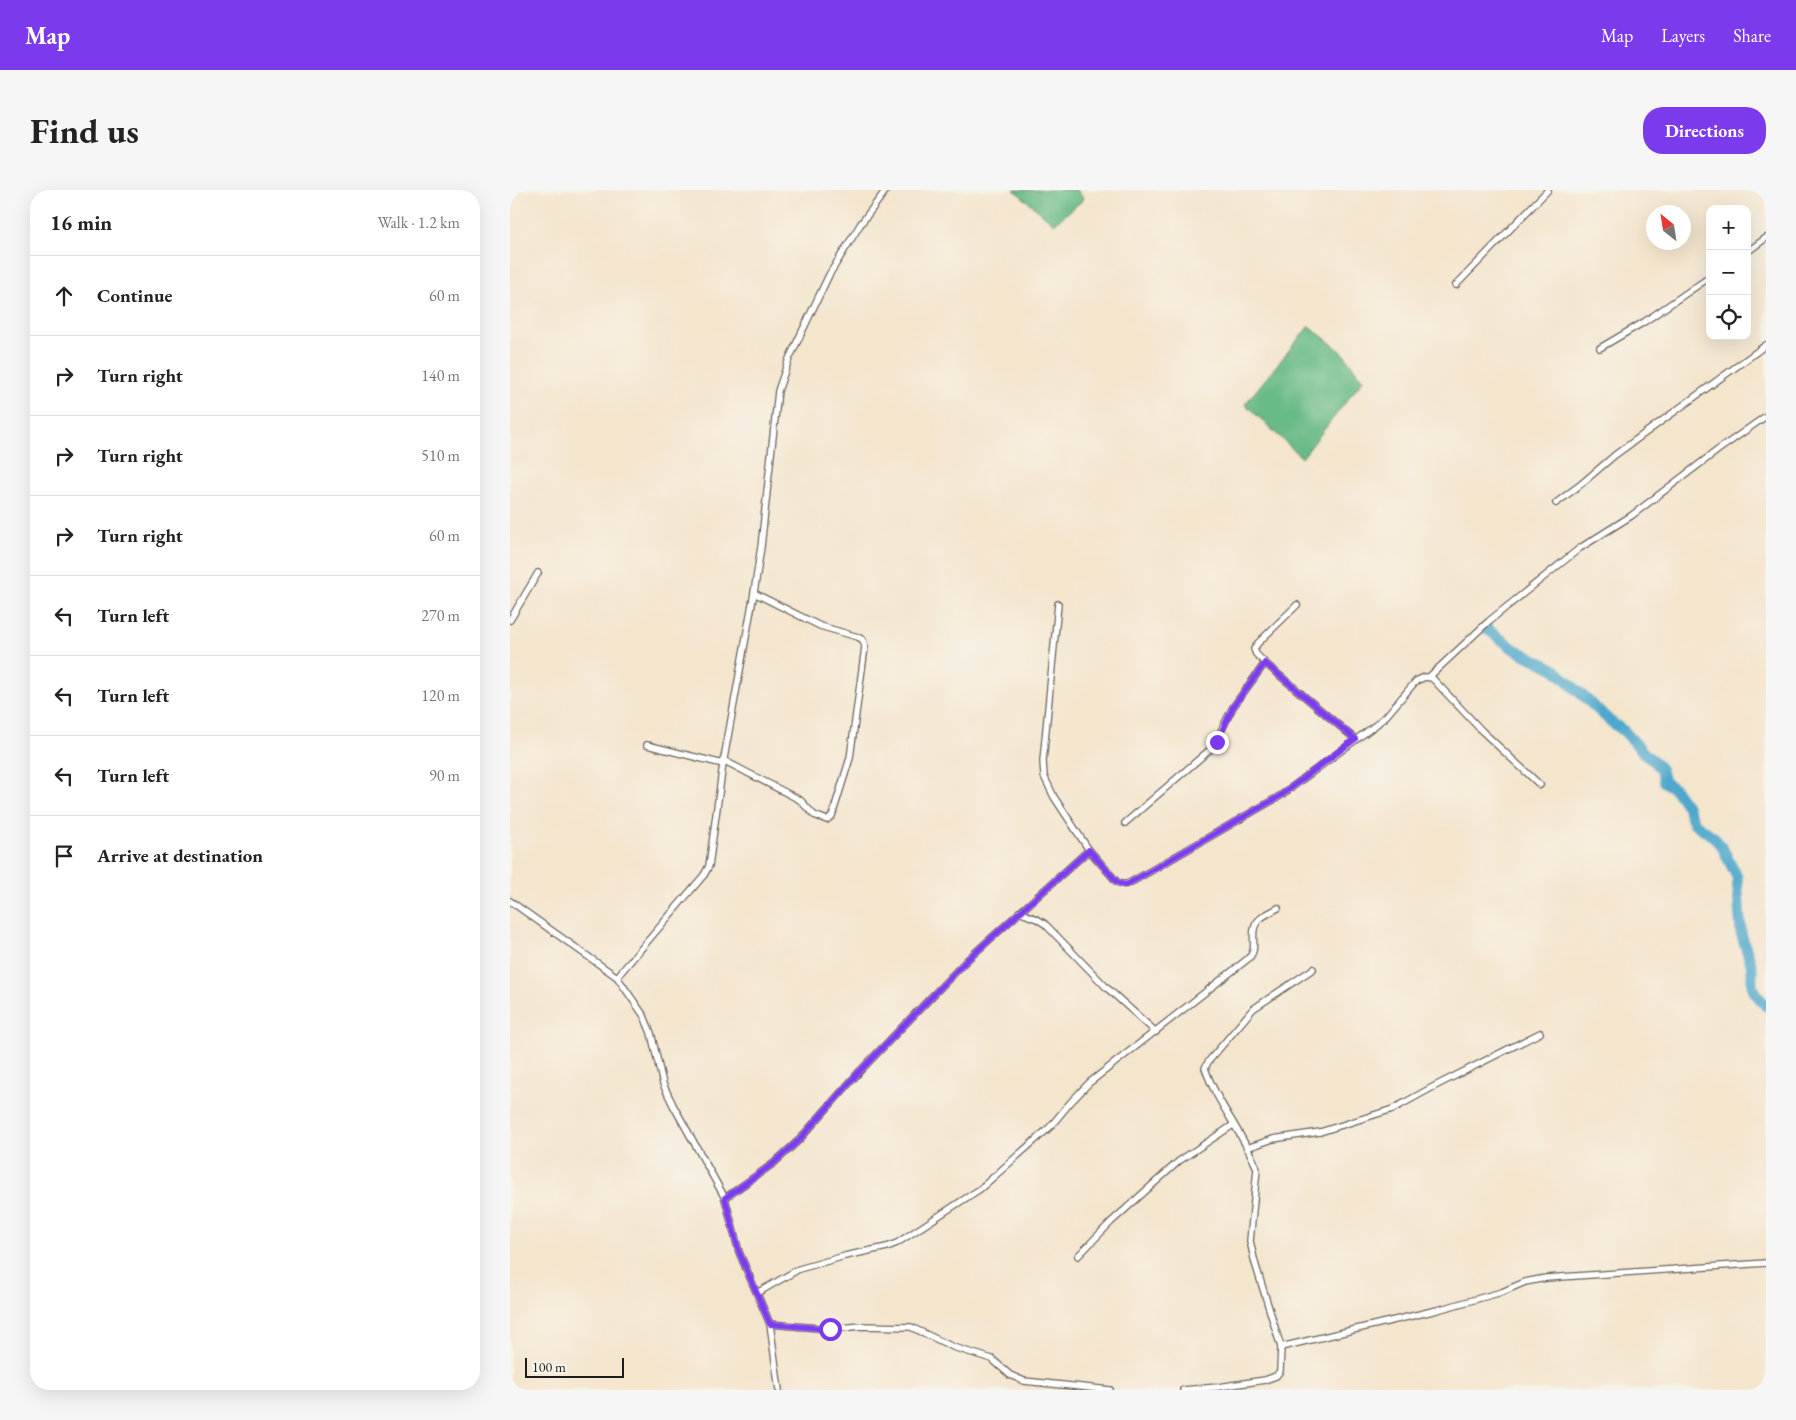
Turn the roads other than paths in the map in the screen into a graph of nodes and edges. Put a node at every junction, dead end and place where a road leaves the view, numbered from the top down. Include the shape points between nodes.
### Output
1 (886, 190) edge
2 (1548, 190) edge
3 (1766, 238) edge
4 (1750, 250) edge
5 (1706, 280) edge
6 (1456, 285) dead end
7 (1766, 345) edge
8 (1600, 348) dead end
9 (1766, 416) edge
10 (1556, 503) dead end
11 (538, 573) dead end
12 (754, 593) junction
13 (1058, 604) dead end
14 (1297, 605) dead end
15 (510, 620) edge
16 (1265, 663) junction
17 (1429, 677) junction
18 (1355, 739) junction
19 (647, 745) dead end
20 (723, 762) junction
21 (1540, 785) dead end
22 (1125, 823) dead end
23 (1089, 850) junction
24 (510, 901) edge
25 (1278, 908) dead end
26 (1019, 912) junction
27 (1313, 969) dead end
28 (617, 977) junction
29 (1156, 1032) junction
30 (1540, 1032) dead end
31 (1233, 1124) junction
32 (1247, 1148) junction
33 (725, 1198) junction
34 (1078, 1256) dead end
35 (1766, 1263) edge
36 (757, 1293) junction
37 (770, 1324) junction
38 (1281, 1347) junction
39 (779, 1390) edge
40 (1110, 1390) edge
41 (1183, 1390) edge

1 - 12 street via 829,275 778,391
2 - 6 street
3 - 4 street
5 - 8 street
7 - 10 street via 1615,455
9 - 17 street via 1631,516 1580,548 1489,620
11 - 15 street
12 - 20 street
12 - 20 street via 808,621 863,640 865,647 850,758 832,816 827,820 814,815 800,800
13 - 23 street via 1043,769 1054,797
14 - 16 street via 1255,647 1255,652
16 - 18 street
16 - 22 street via 1233,707 1213,747
17 - 18 street via 1416,681 1387,715
17 - 21 street
18 - 23 street via 1274,799 1128,884 1117,882
19 - 20 street
20 - 28 street via 710,866
23 - 26 street
24 - 28 street
25 - 29 street via 1256,923 1252,955
26 - 29 street via 1046,924 1107,988
26 - 33 street via 967,960 799,1140 774,1163
27 - 31 street via 1253,1009 1205,1066
28 - 33 street via 644,1016 673,1105
29 - 36 street via 1089,1083 1050,1127 980,1189 897,1243 799,1269
30 - 32 street via 1394,1109 1320,1132 1273,1139
31 - 32 street
31 - 34 street via 1179,1161
32 - 38 street via 1257,1169 1250,1241
33 - 36 street via 739,1252
35 - 38 street via 1546,1278 1437,1310
36 - 37 street
37 - 39 street
37 - 40 street via 830,1329 911,1327 953,1347 992,1359 1016,1379
38 - 41 street via 1280,1371 1276,1376

